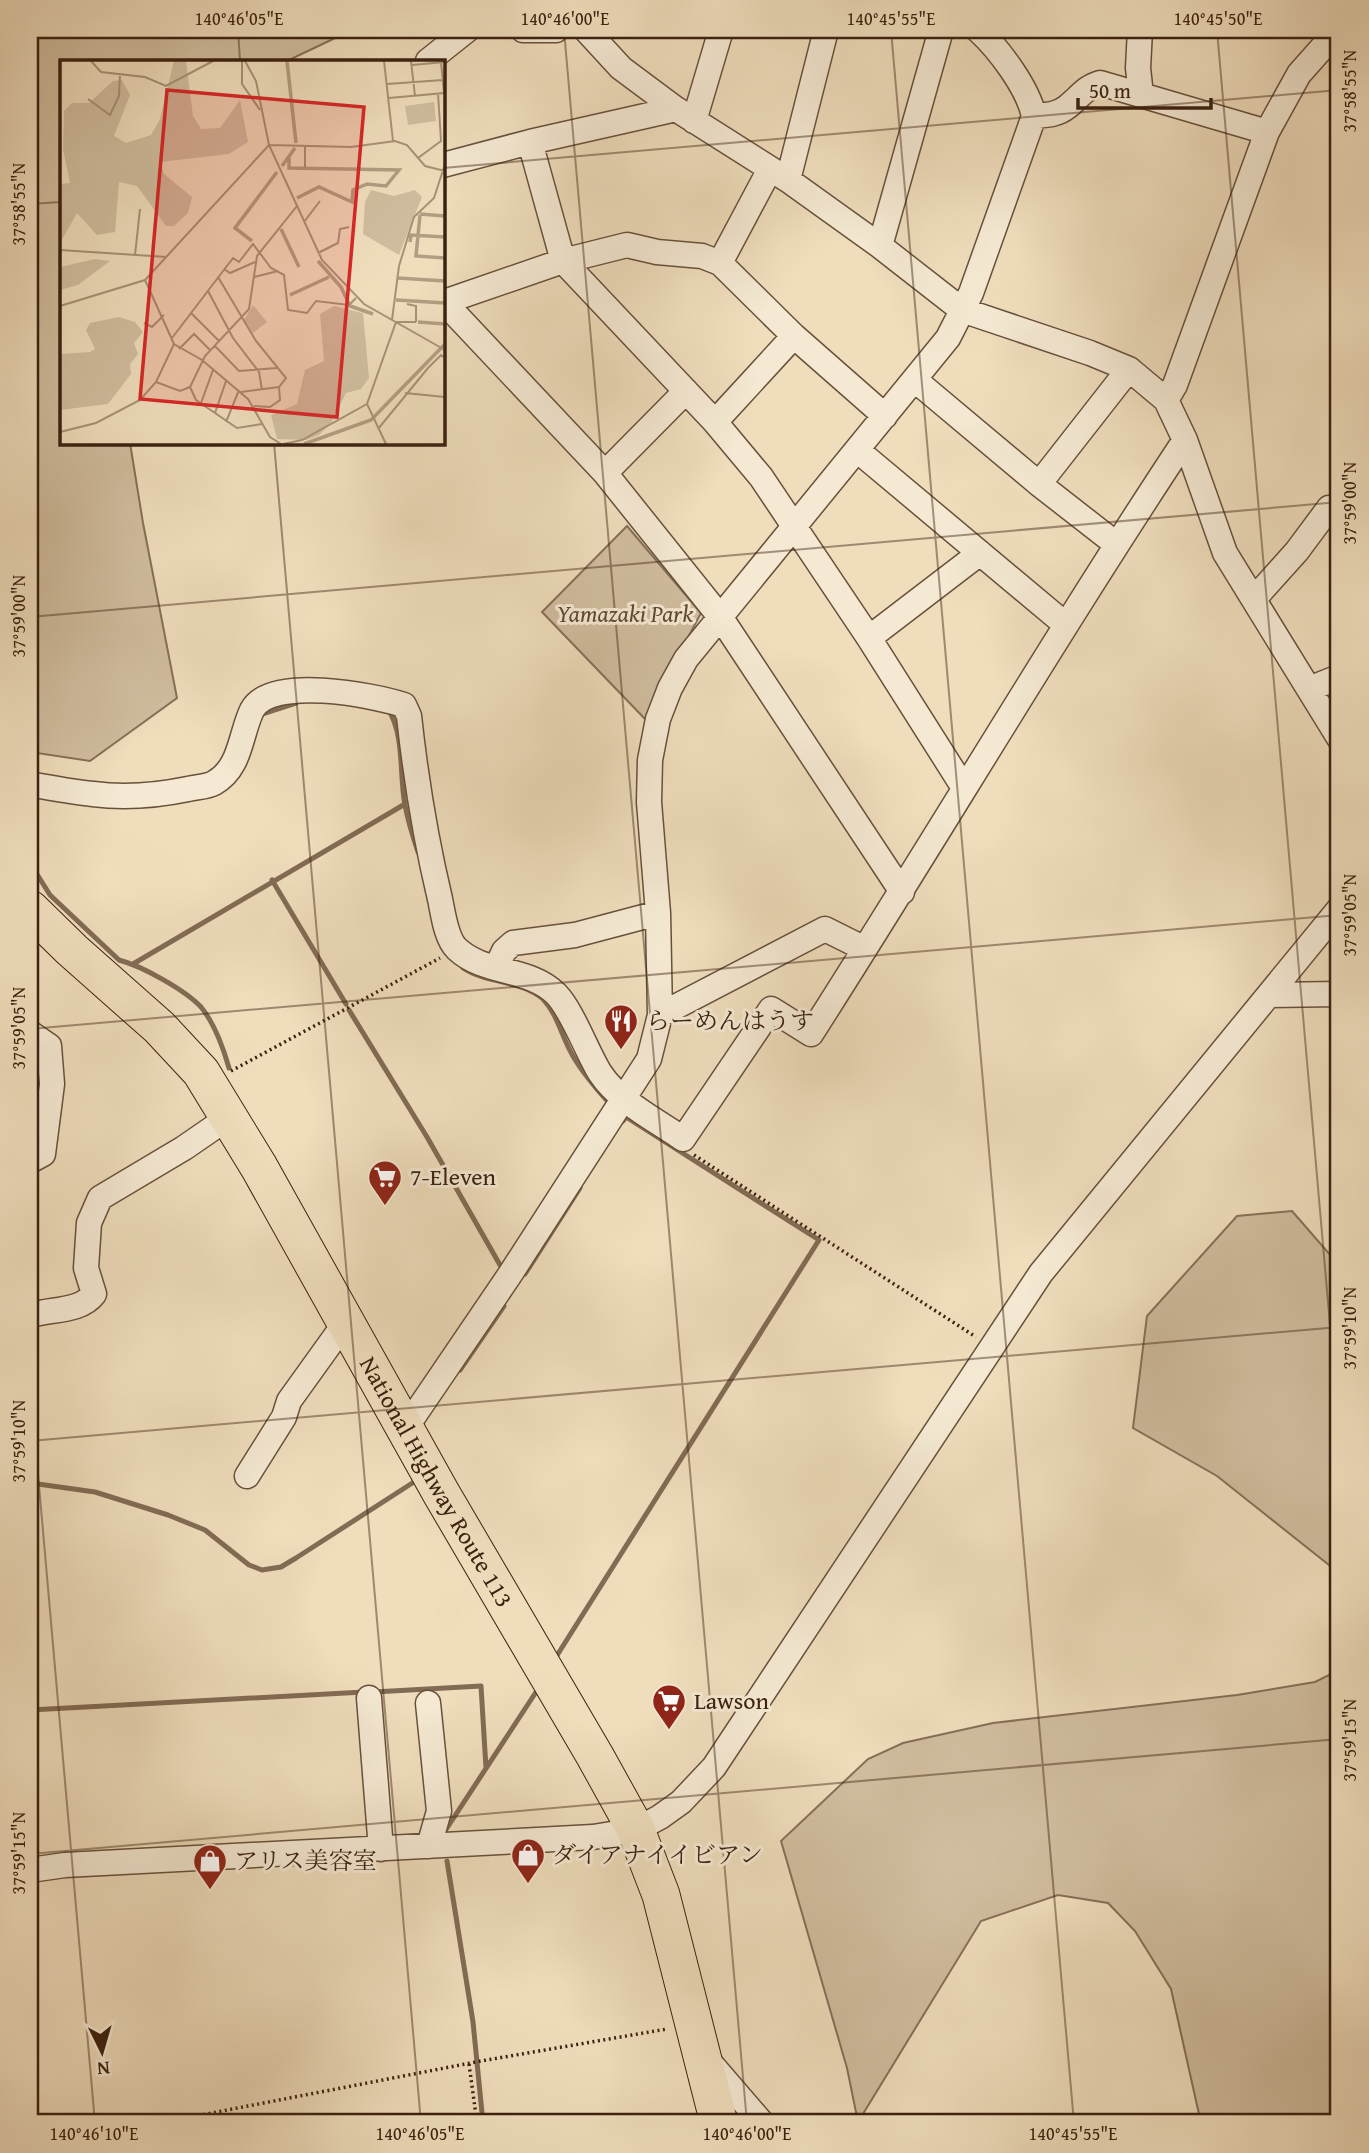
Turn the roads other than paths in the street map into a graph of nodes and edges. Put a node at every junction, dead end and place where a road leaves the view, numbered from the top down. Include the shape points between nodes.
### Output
1 (467, 30) edge
2 (523, 30) edge
3 (556, 30) edge
4 (586, 30) edge
5 (720, 30) edge
6 (826, 30) edge
7 (942, 30) edge
8 (978, 30) edge
9 (1140, 30) edge
10 (1338, 30) edge
11 (429, 60) edge
12 (1141, 95) junction
13 (685, 115) junction
14 (1034, 116) junction
15 (1267, 132) junction
16 (530, 142) junction
17 (444, 165) edge
18 (779, 175) junction
19 (880, 246) junction
20 (563, 261) junction
21 (720, 263) junction
22 (444, 302) edge
23 (444, 303) edge
24 (962, 310) junction
25 (794, 336) junction
26 (1129, 369) junction
27 (915, 380) junction
28 (686, 391) junction
29 (1166, 400) junction
30 (885, 416) junction
31 (715, 422) junction
32 (1185, 439) junction
33 (857, 450) junction
34 (605, 473) junction
35 (1038, 484) junction
36 (1339, 509) edge
37 (794, 524) junction
38 (1116, 544) junction
39 (980, 553) junction
40 (1254, 599) junction
41 (721, 618) junction
42 (1066, 625) junction
43 (869, 638) junction
44 (1339, 677) edge
45 (1309, 689) junction
46 (1339, 738) edge
47 (30, 784) edge
48 (964, 788) junction
49 (902, 892) junction
50 (30, 909) edge
51 (1339, 909) edge
52 (657, 913) junction
53 (865, 949) junction
54 (496, 968) junction
55 (1339, 994) edge
56 (1269, 995) junction
57 (660, 1015) junction
58 (30, 1033) edge
59 (623, 1098) junction
60 (229, 1117) junction
61 (30, 1161) edge
62 (35, 1314) dead end
63 (345, 1323) junction
64 (405, 1429) junction
65 (247, 1476) dead end
66 (369, 1698) dead end
67 (428, 1703) dead end
68 (636, 1830) junction
69 (429, 1846) junction
70 (381, 1849) junction
71 (30, 1870) edge
72 (697, 2038) junction
73 (719, 2123) edge
74 (762, 2123) edge

1 - 11 street
2 - 3 street
4 - 13 street via 621,68
5 - 13 street
6 - 18 street
7 - 19 street
8 - 14 street via 1007,65
9 - 12 street
10 - 15 street via 1299,74
12 - 14 street via 1100,83 1089,86 1066,108
12 - 15 street
13 - 16 street
13 - 18 street
14 - 24 street
15 - 29 street
16 - 17 street
16 - 20 street
18 - 19 street
18 - 21 street
19 - 24 street
20 - 21 street via 627,245
20 - 22 street
20 - 28 street
21 - 25 street
23 - 34 street
24 - 26 street
24 - 27 street via 948,338
25 - 30 street
25 - 31 street
26 - 29 street
26 - 35 street
27 - 30 street
27 - 35 street
28 - 31 street
28 - 34 street
29 - 32 street
30 - 33 street
31 - 37 street
32 - 38 street
32 - 40 street via 1225,553
33 - 37 street
33 - 39 street
34 - 41 street
35 - 38 street
36 - 40 street via 1329,508
37 - 41 street
37 - 43 street
38 - 42 street
39 - 42 street
39 - 43 street
40 - 45 street
41 - 49 street
41 - 52 street via 686,659 658,719 649,802
42 - 48 street
43 - 48 street
44 - 45 street
45 - 46 street
47 - 54 street via 95,795 146,794 213,784 238,757 253,708 272,694 328,689 404,705 423,828 445,922 454,947 475,962
48 - 49 street
49 - 53 street
50 - 60 highway, National Highway Route 113 via 159,1027 201,1072
51 - 56 street
52 - 54 street via 575,935 513,943
52 - 57 street
53 - 57 street via 825,929
53 - 59 street via 810,1034 771,1009 683,1139
54 - 59 street via 533,978 559,997 602,1075
55 - 56 street
56 - 68 street via 1041,1273 714,1767 681,1802
57 - 59 street via 649,1059
58 - 61 street via 49,1046 52,1084 43,1154
59 - 64 street
60 - 62 street via 100,1198 89,1223 86,1268 94,1294 71,1308
60 - 63 highway, National Highway Route 113
63 - 64 highway, National Highway Route 113
63 - 65 street via 289,1401 285,1417
64 - 68 highway, National Highway Route 113
66 - 70 street
67 - 69 street via 439,1811
68 - 69 street via 593,1837
68 - 72 highway, National Highway Route 113 via 661,1895
69 - 70 street
70 - 71 street
72 - 73 highway, National Highway Route 113
72 - 74 street

